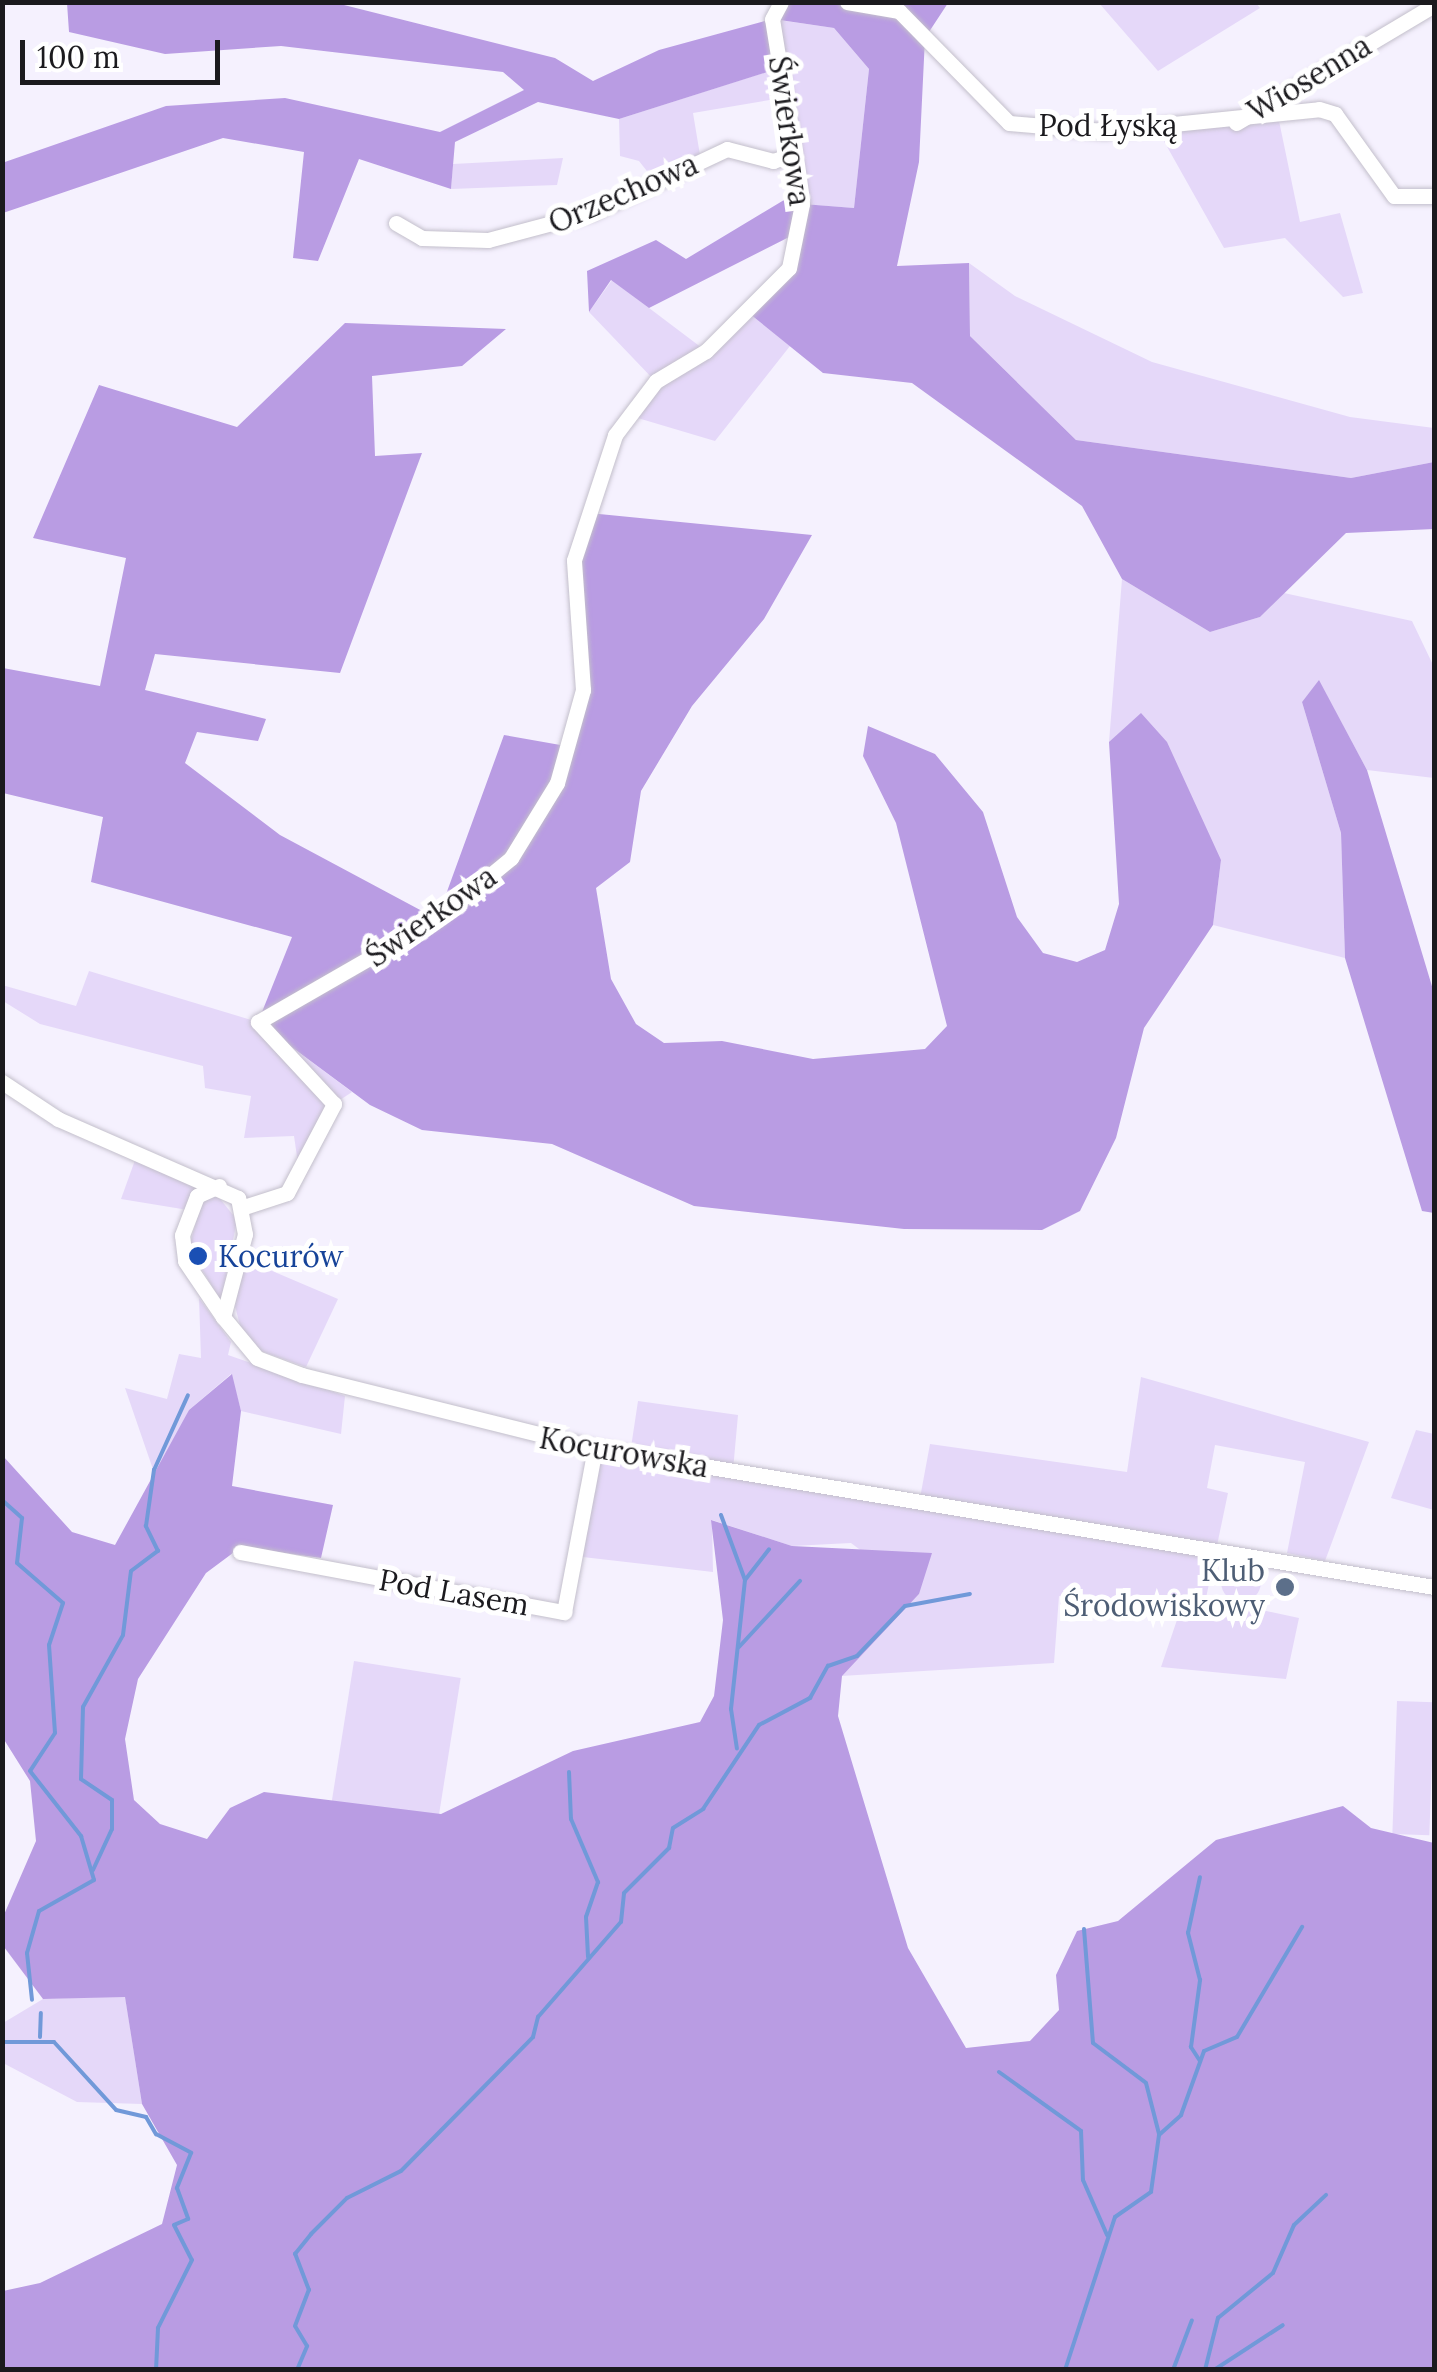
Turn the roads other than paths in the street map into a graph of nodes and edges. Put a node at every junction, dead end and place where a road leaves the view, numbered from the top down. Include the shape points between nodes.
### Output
1 (781, 2) edge
2 (847, 2) edge
3 (1434, 6) edge
4 (1236, 122) junction
5 (790, 154) junction
6 (1434, 196) edge
7 (396, 223) dead end
8 (2, 1082) edge
9 (218, 1186) junction
10 (244, 1208) junction
11 (224, 1317) junction
12 (242, 1347) junction
13 (237, 1364) dead end
14 (596, 1448) junction
15 (240, 1552) dead end
16 (1434, 1587) edge

1 - 5 street, Świerkowa via 772,19
2 - 4 street, Pod Łyską via 899,12 1009,123 1104,131
3 - 4 street, Wiosenna
4 - 6 street, Pod Łyską via 1335,114 1381,186 1394,196
5 - 7 street, Orzechowa via 773,162 727,148 593,212 488,240 422,238
5 - 10 street, Świerkowa via 802,204 790,268 736,326 656,381 615,435 586,509 574,560 583,690 557,784 511,858 437,919 258,1022 334,1104 287,1192
8 - 9 street via 58,1118
9 - 10 street
9 - 11 street via 197,1196 182,1235 185,1261
10 - 11 street
11 - 12 street
12 - 13 street
12 - 14 street, Kocurowska via 411,1408
14 - 15 street, Pod Lasem via 564,1612
14 - 16 street, Kocurowska

